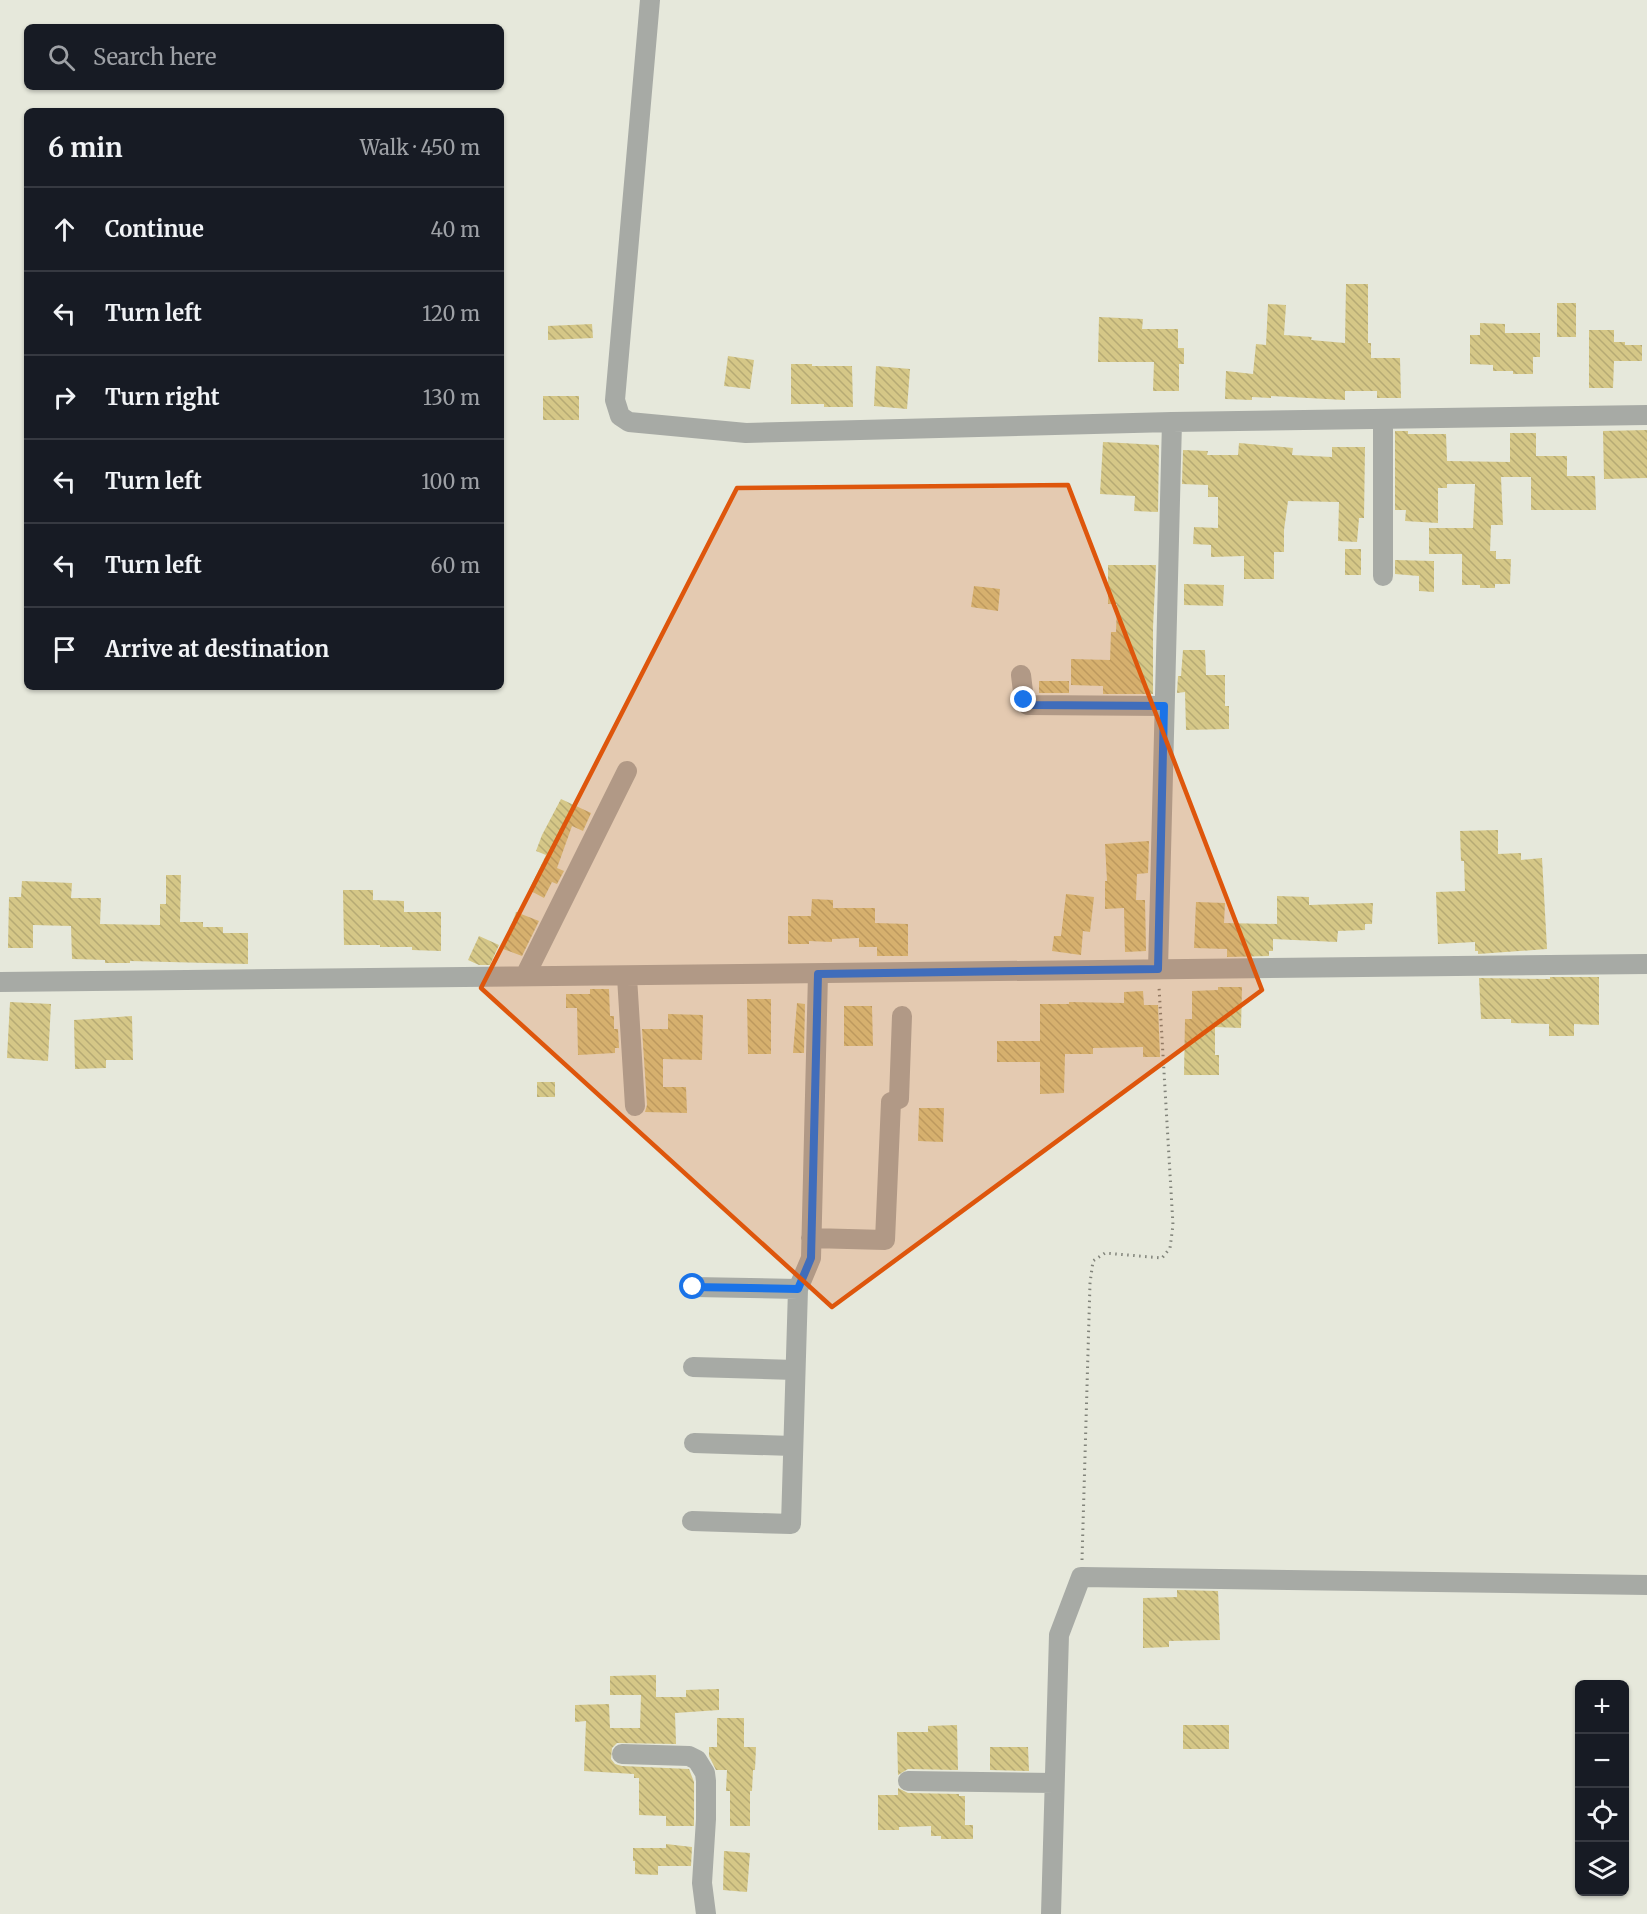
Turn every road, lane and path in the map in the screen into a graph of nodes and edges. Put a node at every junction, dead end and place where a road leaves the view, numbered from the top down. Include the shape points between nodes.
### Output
1 (650, 0) edge
2 (1647, 414) edge
3 (1383, 419) junction
4 (1172, 422) junction
5 (1383, 576) dead end
6 (1021, 675) dead end
7 (1164, 706) junction
8 (627, 771) dead end
9 (1647, 964) edge
10 (1158, 969) junction
11 (818, 974) junction
12 (525, 976) junction
13 (627, 977) junction
14 (0, 982) edge
15 (902, 1016) dead end
16 (634, 1106) dead end
17 (812, 1238) junction
18 (693, 1287) dead end
19 (798, 1289) junction
20 (693, 1368) dead end
21 (795, 1370) junction
22 (694, 1443) dead end
23 (794, 1446) junction
24 (692, 1521) dead end
25 (1081, 1577) junction
26 (1647, 1586) edge
27 (622, 1754) dead end
28 (908, 1781) dead end
29 (1054, 1783) junction
30 (706, 1914) edge
31 (1052, 1914) edge

1 - 4 street via 615,400 620,416 629,422 746,433
2 - 3 street
3 - 4 street
3 - 5 street
4 - 7 street
6 - 7 street via 1028,705
7 - 10 street
8 - 12 street
9 - 10 street
10 - 11 street
10 - 25 path via 1173,1225 1170,1248 1162,1258 1105,1253 1093,1262
11 - 13 street
11 - 17 street
12 - 13 street
12 - 14 street
13 - 16 street
15 - 17 street via 899,1099 891,1102 885,1240
17 - 19 street via 811,1258
18 - 19 street
19 - 21 street
20 - 21 street
21 - 23 street
22 - 23 street
23 - 24 street via 791,1524
25 - 26 street
25 - 29 street via 1059,1635
27 - 30 street via 689,1756 697,1760 705,1773 702,1883
28 - 29 street
29 - 31 street

